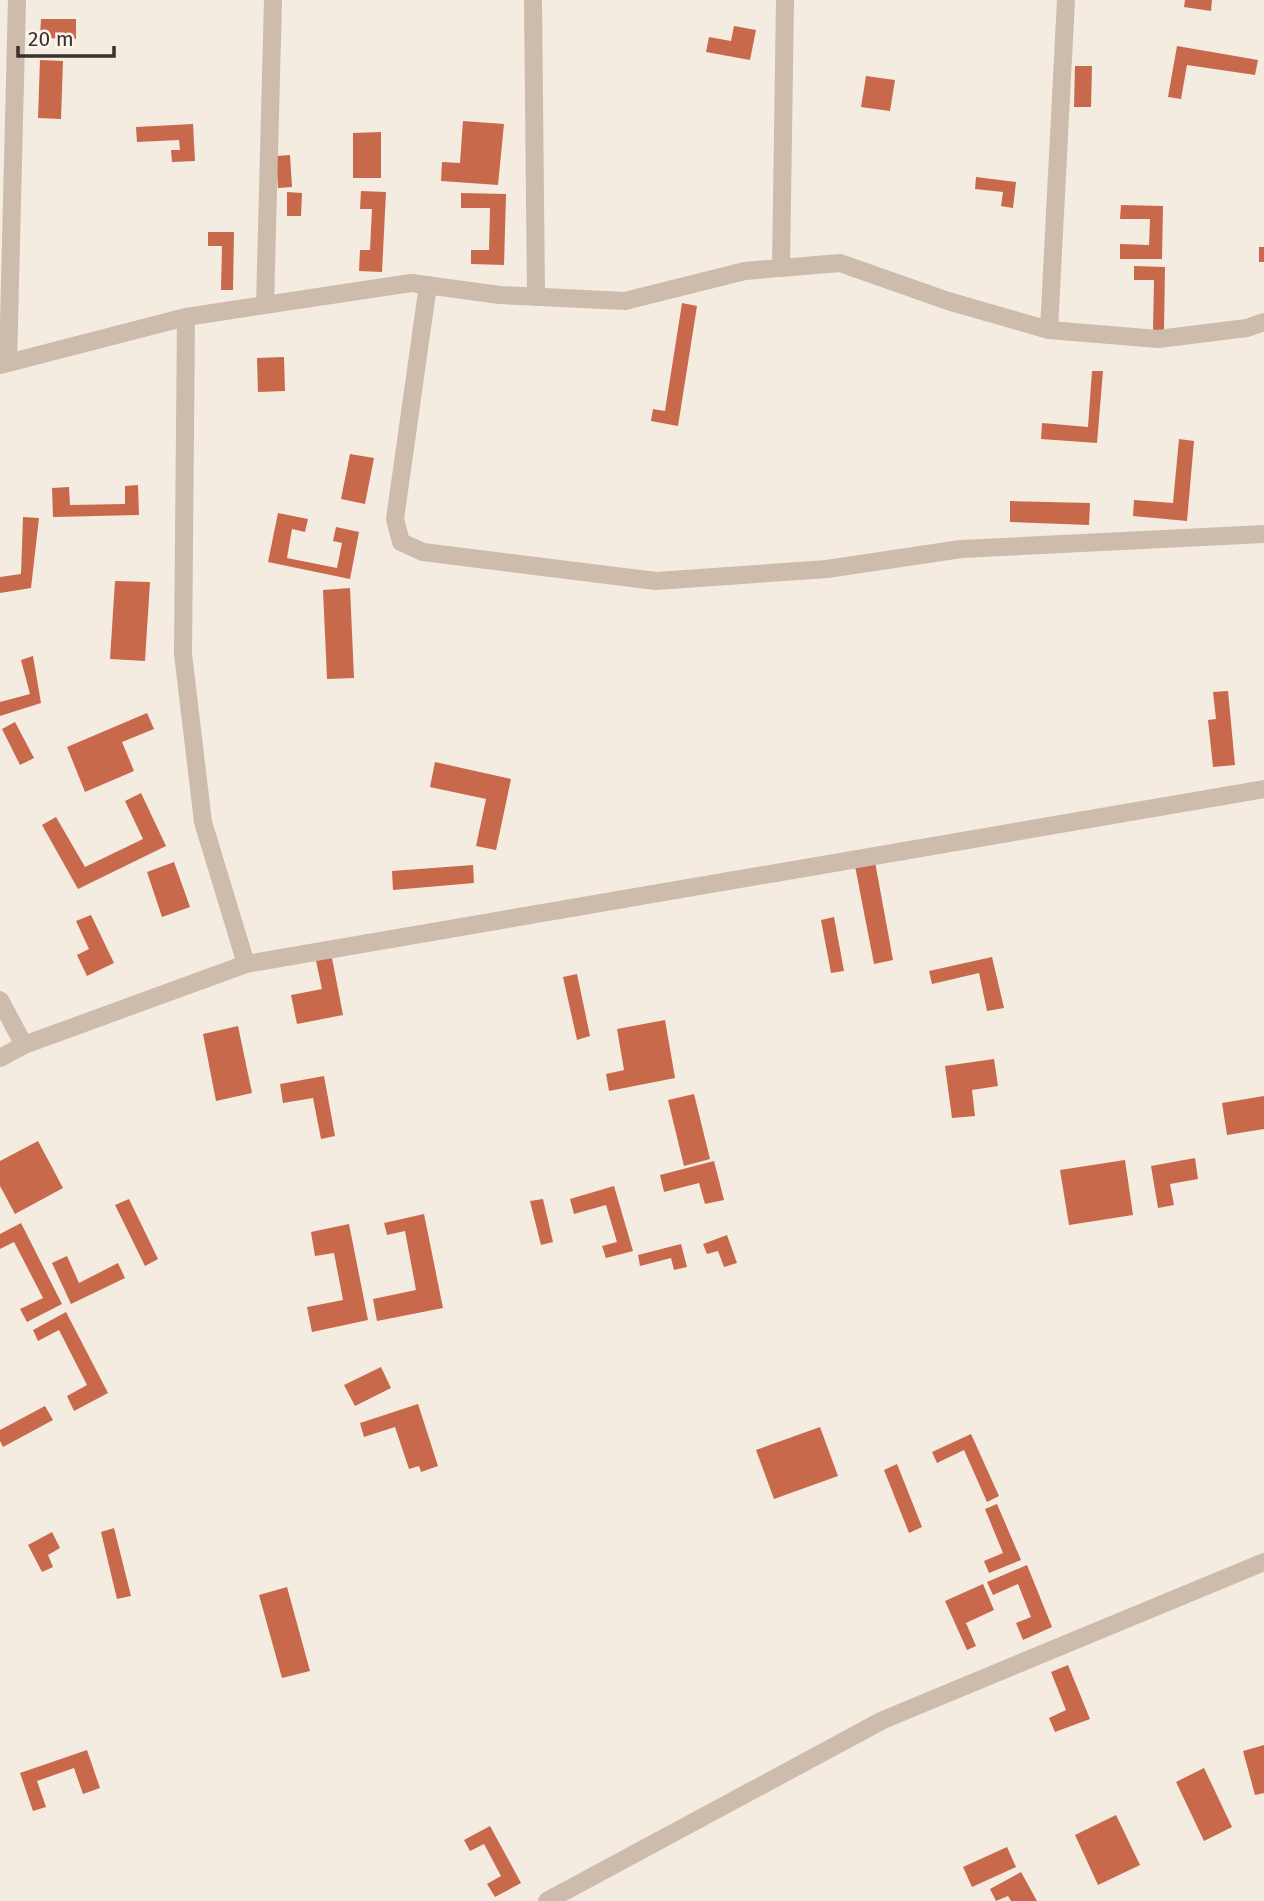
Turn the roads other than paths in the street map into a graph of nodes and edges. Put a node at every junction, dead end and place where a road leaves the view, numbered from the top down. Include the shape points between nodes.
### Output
1 (17, 0) edge
2 (273, 0) edge
3 (533, 0) edge
4 (785, 0) edge
5 (1066, 0) edge
6 (781, 268) junction
7 (428, 285) junction
8 (536, 297) junction
9 (265, 305) junction
10 (186, 317) junction
11 (1264, 322) edge
12 (1049, 330) junction
13 (4, 364) edge
14 (1264, 534) edge
15 (1264, 789) edge
16 (246, 964) junction
17 (0, 1000) edge
18 (24, 1045) junction
19 (0, 1058) edge
20 (1264, 1562) edge
21 (547, 1901) edge

1 - 13 street
2 - 9 street
3 - 8 street
4 - 6 street
5 - 12 street
6 - 8 street via 745,271 625,301
6 - 12 street via 840,263
7 - 8 street
7 - 9 street via 411,283
7 - 14 street via 395,519 401,542 423,552 656,581 827,569 961,549
9 - 10 street
10 - 13 street
10 - 16 street via 183,654 203,822
11 - 12 street via 1158,339
15 - 16 street
16 - 18 street
17 - 18 street
18 - 19 street
20 - 21 street via 883,1720

